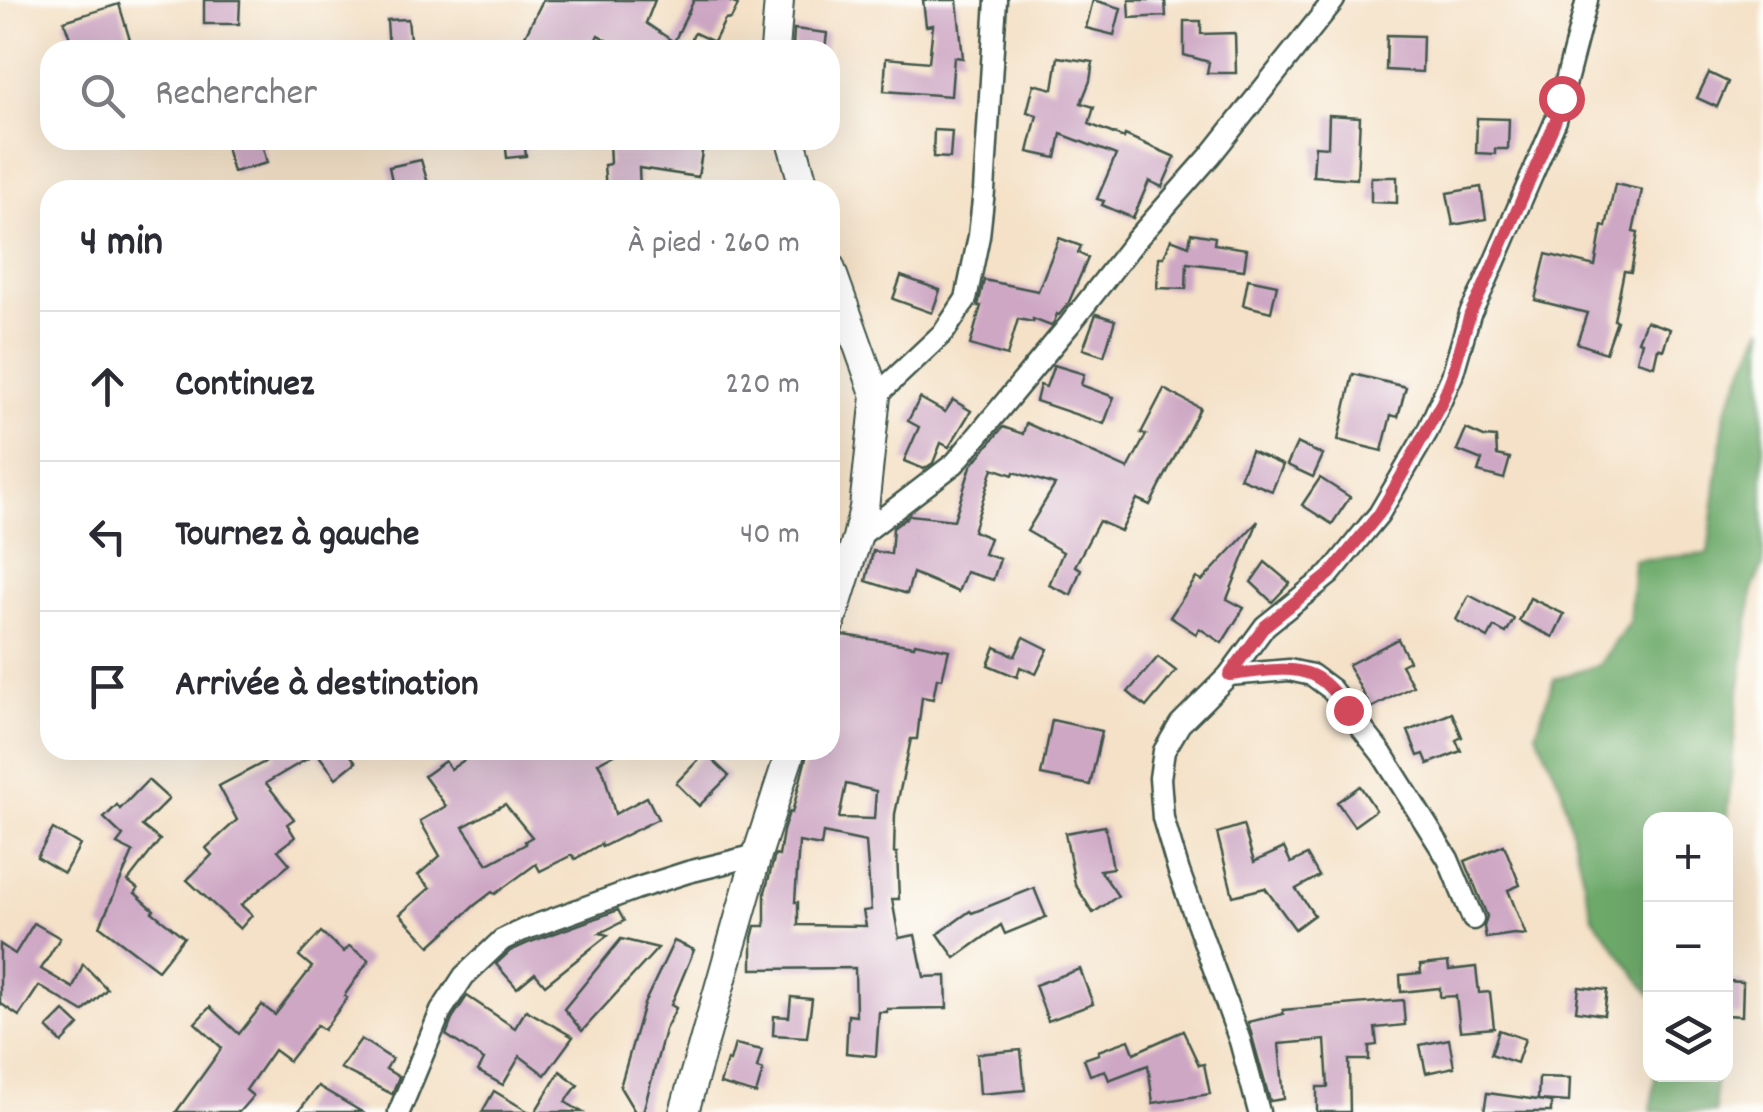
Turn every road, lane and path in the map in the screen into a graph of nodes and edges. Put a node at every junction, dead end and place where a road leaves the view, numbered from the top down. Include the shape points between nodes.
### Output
1 (779, 0) edge
2 (996, 0) edge
3 (1334, 0) edge
4 (1587, 0) edge
5 (776, 40) edge
6 (794, 150) edge
7 (802, 180) edge
8 (840, 295) edge
9 (876, 396) junction
10 (858, 538) junction
11 (840, 595) edge
12 (1229, 675) junction
13 (788, 760) edge
14 (758, 856) junction
15 (1474, 919) dead end
16 (399, 1112) edge
17 (684, 1112) edge
18 (1259, 1112) edge

1 - 5 main road
2 - 9 street via 984,191 966,299 944,332
3 - 10 street via 956,463
4 - 12 street via 1556,120 1470,314 1427,432 1360,538 1330,574 1265,626
6 - 7 main road
8 - 9 main road
9 - 10 main road
10 - 11 main road
12 - 15 street via 1289,670 1312,674 1331,688 1448,858
12 - 18 street via 1180,724 1164,751 1160,778 1179,872
13 - 14 main road
14 - 16 street via 636,889 502,940 440,1011
14 - 17 main road

